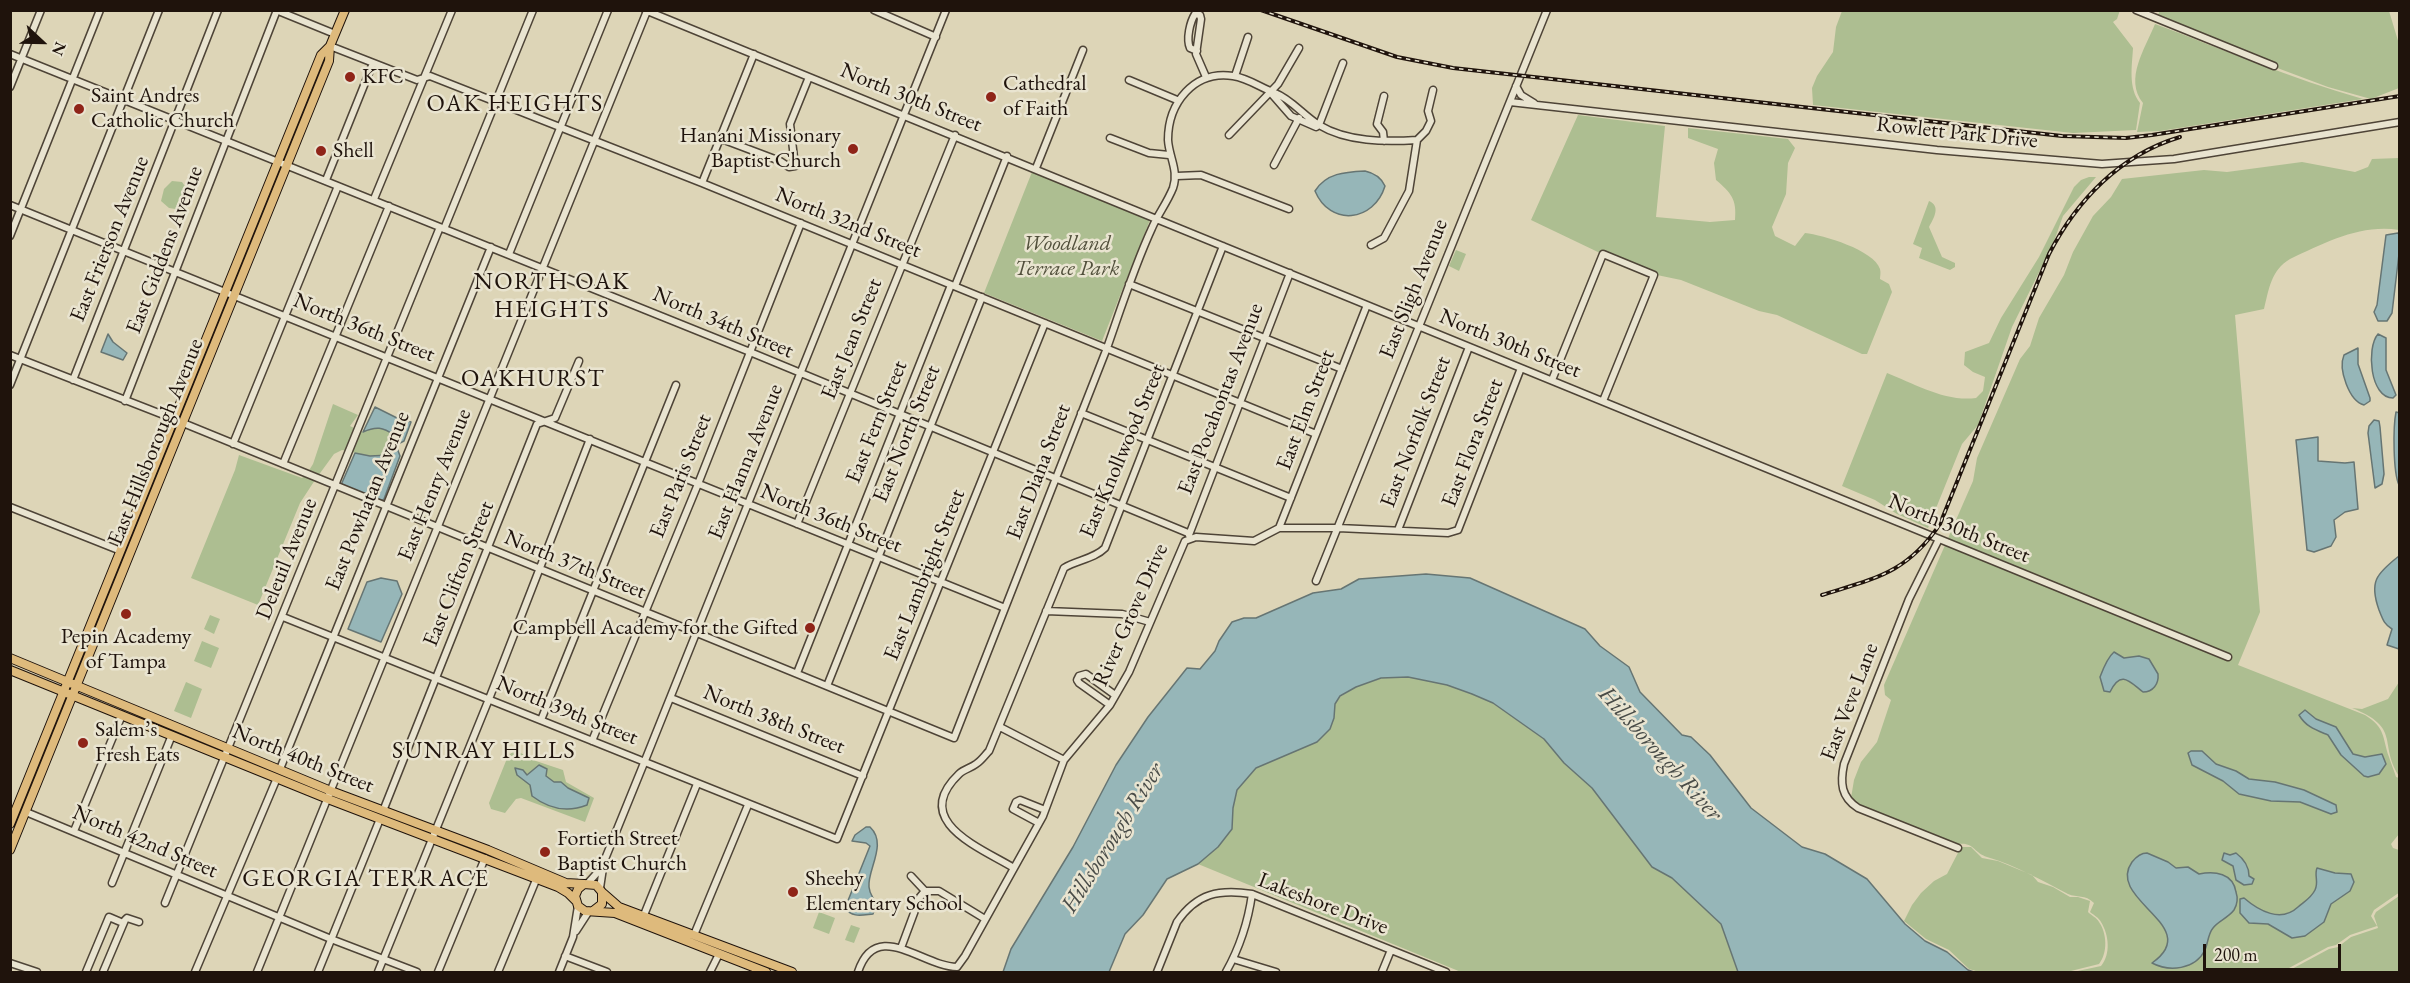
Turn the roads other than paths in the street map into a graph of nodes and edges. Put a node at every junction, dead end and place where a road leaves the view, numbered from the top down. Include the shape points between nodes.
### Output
1 (41, 10) edge
2 (100, 10) edge
3 (159, 10) edge
4 (218, 10) edge
5 (345, 10) edge
6 (452, 10) edge
7 (533, 10) edge
8 (608, 10) edge
9 (874, 10) edge
10 (946, 10) edge
11 (1547, 10) edge
12 (2136, 10) edge
13 (276, 11) edge
14 (646, 11) edge
15 (1201, 19) dead end
16 (335, 34) junction
17 (936, 37) junction
18 (1248, 37) dead end
19 (330, 46) junction
20 (1299, 48) dead end
21 (1083, 50) dead end
22 (10, 54) edge
23 (754, 54) junction
24 (22, 58) junction
25 (373, 63) junction
26 (1343, 63) dead end
27 (2274, 66) dead end
28 (1235, 76) junction
29 (809, 77) junction
30 (1206, 77) junction
31 (424, 78) junction
32 (74, 79) junction
33 (1129, 81) dead end
34 (1516, 86) junction
35 (10, 87) edge
36 (1433, 90) dead end
37 (1270, 92) junction
38 (1384, 96) dead end
39 (125, 100) junction
40 (1177, 100) junction
41 (496, 102) junction
42 (1510, 102) junction
43 (1537, 105) junction
44 (1302, 112) junction
45 (904, 114) junction
46 (1298, 120) junction
47 (177, 121) junction
48 (2400, 122) edge
49 (1319, 125) junction
50 (559, 129) junction
51 (955, 135) junction
52 (1229, 135) dead end
53 (719, 138) junction
54 (1110, 138) dead end
55 (1417, 140) junction
56 (226, 141) junction
57 (594, 141) junction
58 (1384, 141) junction
59 (1170, 154) junction
60 (1007, 156) junction
61 (278, 162) junction
62 (287, 165) junction
63 (1275, 165) dead end
64 (1036, 168) junction
65 (1177, 176) junction
66 (326, 180) junction
67 (702, 183) junction
68 (338, 186) junction
69 (374, 199) junction
70 (10, 205) edge
71 (389, 206) junction
72 (21, 209) junction
73 (1289, 209) dead end
74 (1158, 219) junction
75 (801, 223) junction
76 (442, 228) junction
77 (72, 230) junction
78 (10, 236) edge
79 (852, 244) junction
80 (1371, 245) dead end
81 (1223, 246) junction
82 (491, 247) junction
83 (124, 252) junction
84 (509, 255) junction
85 (903, 264) junction
86 (542, 268) junction
87 (176, 271) junction
88 (1290, 273) junction
89 (1129, 284) junction
90 (953, 285) junction
91 (225, 292) junction
92 (235, 295) junction
93 (982, 297) junction
94 (1367, 305) junction
95 (1197, 312) junction
96 (285, 316) junction
97 (1045, 323) junction
98 (1418, 326) junction
99 (336, 336) junction
100 (1264, 338) junction
101 (1469, 347) junction
102 (1107, 348) junction
103 (750, 352) junction
104 (10, 355) edge
105 (387, 356) junction
106 (20, 359) junction
107 (579, 361) dead end
108 (1521, 368) junction
109 (1342, 369) junction
110 (800, 374) junction
111 (1174, 375) junction
112 (438, 377) junction
113 (73, 380) junction
114 (1552, 380) junction
115 (10, 384) edge
116 (676, 385) dead end
117 (849, 395) junction
118 (489, 398) junction
119 (182, 400) junction
120 (125, 401) junction
121 (1603, 401) junction
122 (1239, 402) junction
123 (1081, 413) junction
124 (899, 415) junction
125 (174, 419) junction
126 (546, 421) junction
127 (183, 423) junction
128 (929, 427) junction
129 (1316, 434) junction
130 (1149, 439) junction
131 (590, 440) junction
132 (233, 444) junction
133 (174, 445) junction
134 (992, 453) junction
135 (645, 462) junction
136 (283, 464) junction
137 (1213, 467) junction
138 (1056, 479) junction
139 (698, 484) junction
140 (336, 485) junction
141 (144, 494) junction
142 (1291, 498) junction
143 (748, 505) junction
144 (149, 506) junction
145 (386, 506) junction
146 (10, 507) edge
147 (1123, 507) junction
148 (797, 524) junction
149 (437, 527) junction
150 (1279, 528) junction
151 (1338, 528) junction
152 (1398, 530) junction
153 (1458, 531) joint
154 (1189, 536) junction
155 (1938, 541) junction
156 (847, 544) junction
157 (488, 548) junction
158 (121, 551) junction
159 (877, 556) junction
160 (539, 569) junction
161 (123, 573) junction
162 (1316, 581) dead end
163 (941, 582) junction
164 (593, 592) junction
165 (1005, 608) junction
166 (1046, 611) junction
167 (645, 613) junction
168 (283, 616) junction
169 (1150, 622) junction
170 (696, 633) junction
171 (333, 637) junction
172 (385, 657) junction
173 (2228, 657) dead end
174 (10, 658) edge
175 (10, 670) edge
176 (797, 673) junction
177 (436, 678) junction
178 (68, 681) junction
179 (78, 685) junction
180 (827, 686) junction
181 (64, 691) junction
182 (73, 695) junction
183 (1115, 695) junction
184 (671, 698) junction
185 (489, 699) junction
186 (1110, 705) junction
187 (889, 712) junction
188 (122, 715) junction
189 (541, 720) junction
190 (1000, 727) junction
191 (172, 735) junction
192 (954, 738) joint
193 (592, 741) junction
194 (229, 748) junction
195 (225, 757) junction
196 (1064, 760) junction
197 (645, 763) junction
198 (280, 769) junction
199 (863, 776) junction
200 (276, 778) junction
201 (697, 784) junction
202 (330, 795) junction
203 (748, 805) junction
204 (1045, 810) junction
205 (26, 812) junction
206 (382, 815) junction
207 (1039, 823) junction
208 (10, 824) edge
209 (74, 831) junction
210 (433, 834) junction
211 (837, 839) joint
212 (1958, 848) dead end
213 (10, 850) edge
214 (123, 851) junction
215 (484, 858) junction
216 (605, 859) junction
217 (1014, 868) junction
218 (177, 874) junction
219 (911, 876) dead end
220 (536, 880) junction
221 (112, 883) dead end
222 (586, 884) junction
223 (601, 890) junction
224 (926, 891) junction
225 (1252, 894) junction
226 (227, 895) junction
227 (165, 903) dead end
228 (577, 904) junction
229 (591, 911) junction
230 (644, 915) junction
231 (280, 917) junction
232 (985, 919) junction
233 (139, 922) dead end
234 (123, 923) junction
235 (670, 934) junction
236 (694, 934) junction
237 (573, 936) junction
238 (331, 939) junction
239 (901, 948) junction
240 (1391, 950) junction
241 (94, 954) junction
242 (719, 954) junction
243 (565, 956) junction
244 (1233, 959) junction
245 (108, 960) junction
246 (382, 960) junction
247 (10, 963) edge
248 (37, 972) edge
249 (86, 972) edge
250 (103, 972) edge
251 (195, 972) edge
252 (257, 972) edge
253 (318, 972) edge
254 (378, 972) edge
255 (417, 972) edge
256 (438, 972) edge
257 (498, 972) edge
258 (559, 972) edge
259 (607, 972) edge
260 (710, 972) edge
261 (766, 972) edge
262 (792, 972) edge
263 (858, 972) edge
264 (1156, 972) edge
265 (1226, 972) edge
266 (1276, 972) edge
267 (1382, 972) edge
268 (1446, 972) edge

1 - 24 street
2 - 32 street
3 - 39 street
4 - 47 street, East Frierson Avenue
5 - 16 main road, East Hillsborough Avenue
6 - 31 street
7 - 41 street, Deleuil Avenue
8 - 50 street
9 - 17 street
10 - 17 street, East Hanna Avenue
11 - 34 street, East Sligh Avenue
12 - 27 street
13 - 16 street
13 - 56 street, East Giddens Avenue
14 - 23 street, North 30th Street
14 - 57 street, East Henry Avenue
15 - 30 street via 1197,51
16 - 19 main road, East Hillsborough Avenue
17 - 45 street, East Hanna Avenue
18 - 28 street
19 - 25 street, North 32nd Street
19 - 61 main road, East Hillsborough Avenue via 321,55
19 - 62 main road, East Hillsborough Avenue via 329,61
20 - 37 street
21 - 64 street
22 - 24 street, North 34th Street
23 - 29 street, North 30th Street
23 - 53 street
24 - 32 street, North 34th Street
24 - 35 street
25 - 31 street, North 32nd Street via 417,80
25 - 66 street
26 - 49 street
28 - 30 street
28 - 37 street
29 - 45 street, North 30th Street
29 - 53 street via 790,123 795,166 789,167 780,160
30 - 40 street
31 - 41 street, North 32nd Street via 430,76
31 - 69 street
32 - 39 street, North 34th Street
32 - 72 street
33 - 40 street
34 - 42 street, East Sligh Avenue
34 - 43 street via 1521,95
36 - 55 street via 1428,111 1431,121
37 - 44 street
37 - 46 street
37 - 52 street
38 - 58 street via 1377,124
39 - 47 street, North 34th Street
39 - 77 street
40 - 59 street via 1171,118
41 - 50 street, North 32nd Street
41 - 76 street, Deleuil Avenue
42 - 43 street, Rowlett Park Drive
42 - 98 street, East Sligh Avenue
43 - 48 street, Rowlett Park Drive via 1937,150 2102,164 2174,159
44 - 46 street
44 - 49 street
45 - 51 street, North 30th Street
45 - 79 street, East Hanna Avenue
46 - 49 street
46 - 63 street
47 - 56 street, North 34th Street
47 - 83 street, East Frierson Avenue
49 - 58 street via 1345,135
50 - 57 street, North 32nd Street
50 - 84 street
51 - 60 street, North 30th Street
51 - 85 street, East Jean Street
53 - 67 street
54 - 59 street via 1149,153
55 - 58 street
55 - 80 street via 1409,191 1384,238
56 - 61 street, North 34th Street
56 - 87 street, East Giddens Avenue
57 - 67 street, North 32nd Street
57 - 86 street, East Henry Avenue
59 - 65 street
60 - 64 street, North 30th Street
60 - 90 street, East Fern Street
61 - 62 street, North 34th Street
61 - 91 main road, East Hillsborough Avenue
62 - 66 street, North 34th Street
62 - 92 main road, East Hillsborough Avenue
64 - 74 street, North 30th Street
65 - 73 street via 1201,175
65 - 74 street, East Diana Street
66 - 68 street, North 34th Street
67 - 75 street, North 32nd Street
68 - 69 street, North 34th Street
68 - 96 street
69 - 71 street, North 34th Street
70 - 72 street, North 36th Street
71 - 76 street, North 34th Street
71 - 99 street
72 - 77 street, North 36th Street
72 - 78 street
74 - 81 street, North 30th Street
74 - 89 street, East Diana Street
75 - 79 street, North 32nd Street
75 - 103 street, East Paris Street
76 - 82 street, North 34th Street
76 - 105 street, Deleuil Avenue
77 - 83 street, North 36th Street
77 - 106 street
79 - 85 street, North 32nd Street
79 - 110 street, East Hanna Avenue
81 - 88 street, North 30th Street
81 - 95 street, East Knollwood Street
82 - 84 street, North 34th Street
82 - 112 street, East Powhatan Avenue
83 - 87 street, North 36th Street
83 - 113 street, East Frierson Avenue
84 - 86 street, North 34th Street
85 - 90 street, North 32nd Street
85 - 117 street, East Jean Street
86 - 103 street, North 34th Street
86 - 118 street, East Henry Avenue
87 - 91 street, North 36th Street
87 - 120 street, East Giddens Avenue
88 - 94 street, North 30th Street
88 - 100 street, East Pocahontas Avenue
89 - 95 street
89 - 102 street, East Diana Street
90 - 93 street, North 32nd Street
90 - 124 street, East Fern Street
91 - 92 street, North 36th Street
91 - 119 main road, East Hillsborough Avenue
92 - 96 street, North 36th Street
92 - 127 main road, East Hillsborough Avenue
93 - 97 street, North 32nd Street
93 - 128 street, East North Street
94 - 98 street, North 30th Street
94 - 109 street, East Elm Street
95 - 100 street
95 - 111 street, East Knollwood Street
96 - 99 street, North 36th Street
96 - 132 street
97 - 102 street, North 32nd Street
97 - 134 street, East Lambright Street
98 - 101 street, North 30th Street
98 - 151 street, East Sligh Avenue
99 - 105 street, North 36th Street
99 - 136 street
100 - 109 street
100 - 122 street, East Pocahontas Avenue
101 - 108 street, North 30th Street
101 - 152 street, East Norfolk Street
102 - 111 street, North 32nd Street
102 - 123 street, East Diana Street
103 - 110 street, North 34th Street
103 - 139 street, East Paris Street
104 - 106 street
105 - 112 street, North 36th Street
105 - 140 street, Deleuil Avenue
106 - 113 street
106 - 115 street
107 - 126 street, East Clifton Street via 555,418
108 - 114 street, North 30th Street
108 - 153 street, East Flora Street
109 - 129 street, East Elm Street
110 - 117 street, North 34th Street
110 - 143 street, East Hanna Avenue
111 - 122 street, North 32nd Street
111 - 130 street, East Knollwood Street
112 - 118 street, North 36th Street
112 - 145 street, East Powhatan Avenue
113 - 120 street
114 - 121 street, North 30th Street
114 - 121 street via 1603,254 1654,275
116 - 135 street
117 - 124 street, North 34th Street
117 - 148 street, East Jean Street
118 - 126 street, North 36th Street
118 - 149 street, East Henry Avenue
119 - 125 main road, East Hillsborough Avenue
119 - 127 main road
120 - 125 street
121 - 155 street, North 30th Street
122 - 129 street, North 32nd Street
122 - 137 street, East Pocahontas Avenue
123 - 130 street
123 - 138 street, East Diana Street
124 - 128 street, North 34th Street
124 - 156 street, East Fern Street
125 - 133 main road
125 - 141 main road, East Hillsborough Avenue
126 - 131 street, North 36th Street
126 - 157 street, East Clifton Street via 537,424
127 - 132 street, North 37th Street
127 - 133 main road, East Hillsborough Avenue
128 - 134 street, North 34th Street
128 - 159 street, East North Street
129 - 142 street, East Elm Street
130 - 137 street
130 - 147 street, East Knollwood Street
131 - 135 street, North 36th Street
131 - 160 street
132 - 136 street, North 37th Street
133 - 144 main road, East Hillsborough Avenue
134 - 138 street, North 34th Street
134 - 163 street, East Lambright Street
135 - 139 street, North 36th Street
135 - 164 street
136 - 140 street, North 37th Street
137 - 142 street
137 - 154 street, East Pocahontas Avenue
138 - 147 street, North 34th Street
138 - 165 street, East Diana Street
139 - 143 street, North 36th Street
139 - 167 street, East Paris Street
140 - 145 street, North 37th Street
140 - 168 street, Deleuil Avenue
141 - 144 main road
141 - 158 main road, East Hillsborough Avenue
142 - 150 street, East Elm Street
143 - 148 street, North 36th Street
143 - 170 street, East Hanna Avenue
144 - 161 main road, East Hillsborough Avenue
145 - 149 street, North 37th Street
145 - 171 street, East Powhatan Avenue
146 - 158 street
147 - 154 street, North 34th Street
147 - 166 street, East Knollwood Street via 1105,548 1064,568
148 - 156 street, North 36th Street
149 - 157 street, North 37th Street
149 - 172 street, East Henry Avenue
150 - 151 street, River Grove Drive
150 - 154 street, River Grove Drive via 1254,541
151 - 152 street, River Grove Drive
151 - 162 street, East Sligh Avenue
152 - 153 street, River Grove Drive
154 - 169 street, River Grove Drive
155 - 173 street, North 30th Street
155 - 212 street, East Veve Lane via 1909,599 1841,778 1844,794 1858,808
156 - 159 street, North 36th Street
156 - 176 street, East Fern Street
157 - 160 street, North 37th Street
157 - 177 street, East Clifton Street
158 - 161 main road
158 - 178 main road, East Hillsborough Avenue
159 - 163 street, North 36th Street
159 - 180 street, East North Street
160 - 164 street, North 37th Street
160 - 185 street
161 - 179 main road, East Hillsborough Avenue
163 - 165 street, North 36th Street
163 - 187 street, East Lambright Street
164 - 167 street, North 37th Street
164 - 189 street
165 - 192 street, East Diana Street
166 - 169 street via 1122,614
166 - 190 street, East Knollwood Street
167 - 170 street, North 37th Street
167 - 193 street, East Paris Street
168 - 171 street, North 39th Street
168 - 194 street, Deleuil Avenue
169 - 183 street, River Grove Drive via 1130,672
170 - 176 street, North 37th Street
170 - 184 street, East Hanna Avenue
171 - 172 street, North 39th Street
171 - 198 street, East Powhatan Avenue
172 - 177 street, North 39th Street
172 - 202 street, East Henry Avenue
174 - 178 main road, North 40th Street
175 - 181 main road, North 40th Street
176 - 180 street, North 37th Street
177 - 185 street, North 39th Street
177 - 206 street, East Clifton Street
178 - 179 main road, North 40th Street
178 - 181 main road, East Hillsborough Avenue
179 - 182 main road, East Hillsborough Avenue
179 - 194 main road, North 40th Street
180 - 187 street, North 37th Street
181 - 182 main road, North 40th Street
181 - 208 main road, East Hillsborough Avenue
182 - 188 main road, North 40th Street
182 - 205 main road, East Hillsborough Avenue
183 - 186 street, River Grove Drive
183 - 186 street via 1086,674 1079,676 1079,683
184 - 197 street, East Hanna Avenue
184 - 199 street, North 38th Street
185 - 189 street, North 39th Street
185 - 210 street
186 - 196 street, River Grove Drive
187 - 192 street, North 37th Street
187 - 199 street, East Lambright Street
188 - 191 main road, North 40th Street
188 - 209 street
189 - 193 street, North 39th Street
190 - 196 street
190 - 217 street, East Knollwood Street via 989,751 960,772 944,793 941,806 946,822 957,834
191 - 195 main road, North 40th Street
191 - 214 street
193 - 197 street, North 39th Street
194 - 195 street, Deleuil Avenue
194 - 198 main road, North 40th Street
195 - 200 main road, North 40th Street
195 - 218 street, Deleuil Avenue
196 - 204 street, River Grove Drive
197 - 201 street, North 39th Street
197 - 216 street, East Hanna Avenue
198 - 202 main road, North 40th Street
199 - 211 street, East Lambright Street
200 - 202 main road, North 40th Street
200 - 226 street
201 - 203 street, North 39th Street
201 - 230 street
202 - 206 main road, North 40th Street
202 - 231 street, East Henry Avenue
203 - 211 street, North 39th Street
203 - 236 street
204 - 207 street, River Grove Drive
204 - 207 street via 1016,802 1013,809
205 - 209 street, North 42nd Street
205 - 213 main road, East Hillsborough Avenue
206 - 210 main road, North 40th Street
206 - 238 street, East Clifton Street
207 - 217 street, River Grove Drive
209 - 214 street, North 42nd Street
210 - 215 main road, North 40th Street
210 - 222 main road, North 40th Street via 566,883
210 - 246 street
214 - 218 street, North 42nd Street
214 - 221 street
215 - 220 main road, North 40th Street
215 - 256 street
216 - 222 street, East Hanna Avenue
216 - 223 street, East Hanna Avenue
217 - 232 street, River Grove Drive
218 - 226 street, North 42nd Street
218 - 227 street, Deleuil Avenue
219 - 224 street
220 - 228 main road, North 40th Street via 563,890
220 - 257 street
222 - 223 main road
222 - 228 main road via 576,892
223 - 229 main road via 602,903
223 - 230 main road via 615,905
224 - 232 street via 939,891
224 - 239 street via 920,897
225 - 240 street, Lakeshore Drive
225 - 244 street via 1243,939
225 - 264 street, Lakeshore Drive via 1213,892 1192,905 1177,922
226 - 231 street, North 42nd Street
226 - 251 street
228 - 229 main road
228 - 237 street
229 - 235 main road via 615,913
229 - 237 street
230 - 236 main road
231 - 238 street, North 42nd Street
231 - 252 street, East Henry Avenue
232 - 239 street, River Grove Drive via 957,967 947,967
233 - 234 street via 127,918
234 - 241 street via 109,917
234 - 245 street
235 - 236 main road
235 - 242 main road
236 - 262 main road
237 - 243 street
238 - 246 street, North 42nd Street
238 - 253 street, East Clifton Street
239 - 263 street, River Grove Drive via 887,945 872,951
240 - 267 street
240 - 268 street, Lakeshore Drive
241 - 245 street
241 - 249 street
242 - 260 street
242 - 261 main road
243 - 258 street
243 - 259 street
244 - 265 street
244 - 266 street
245 - 250 street
246 - 254 street
246 - 255 street, North 42nd Street
247 - 248 street

